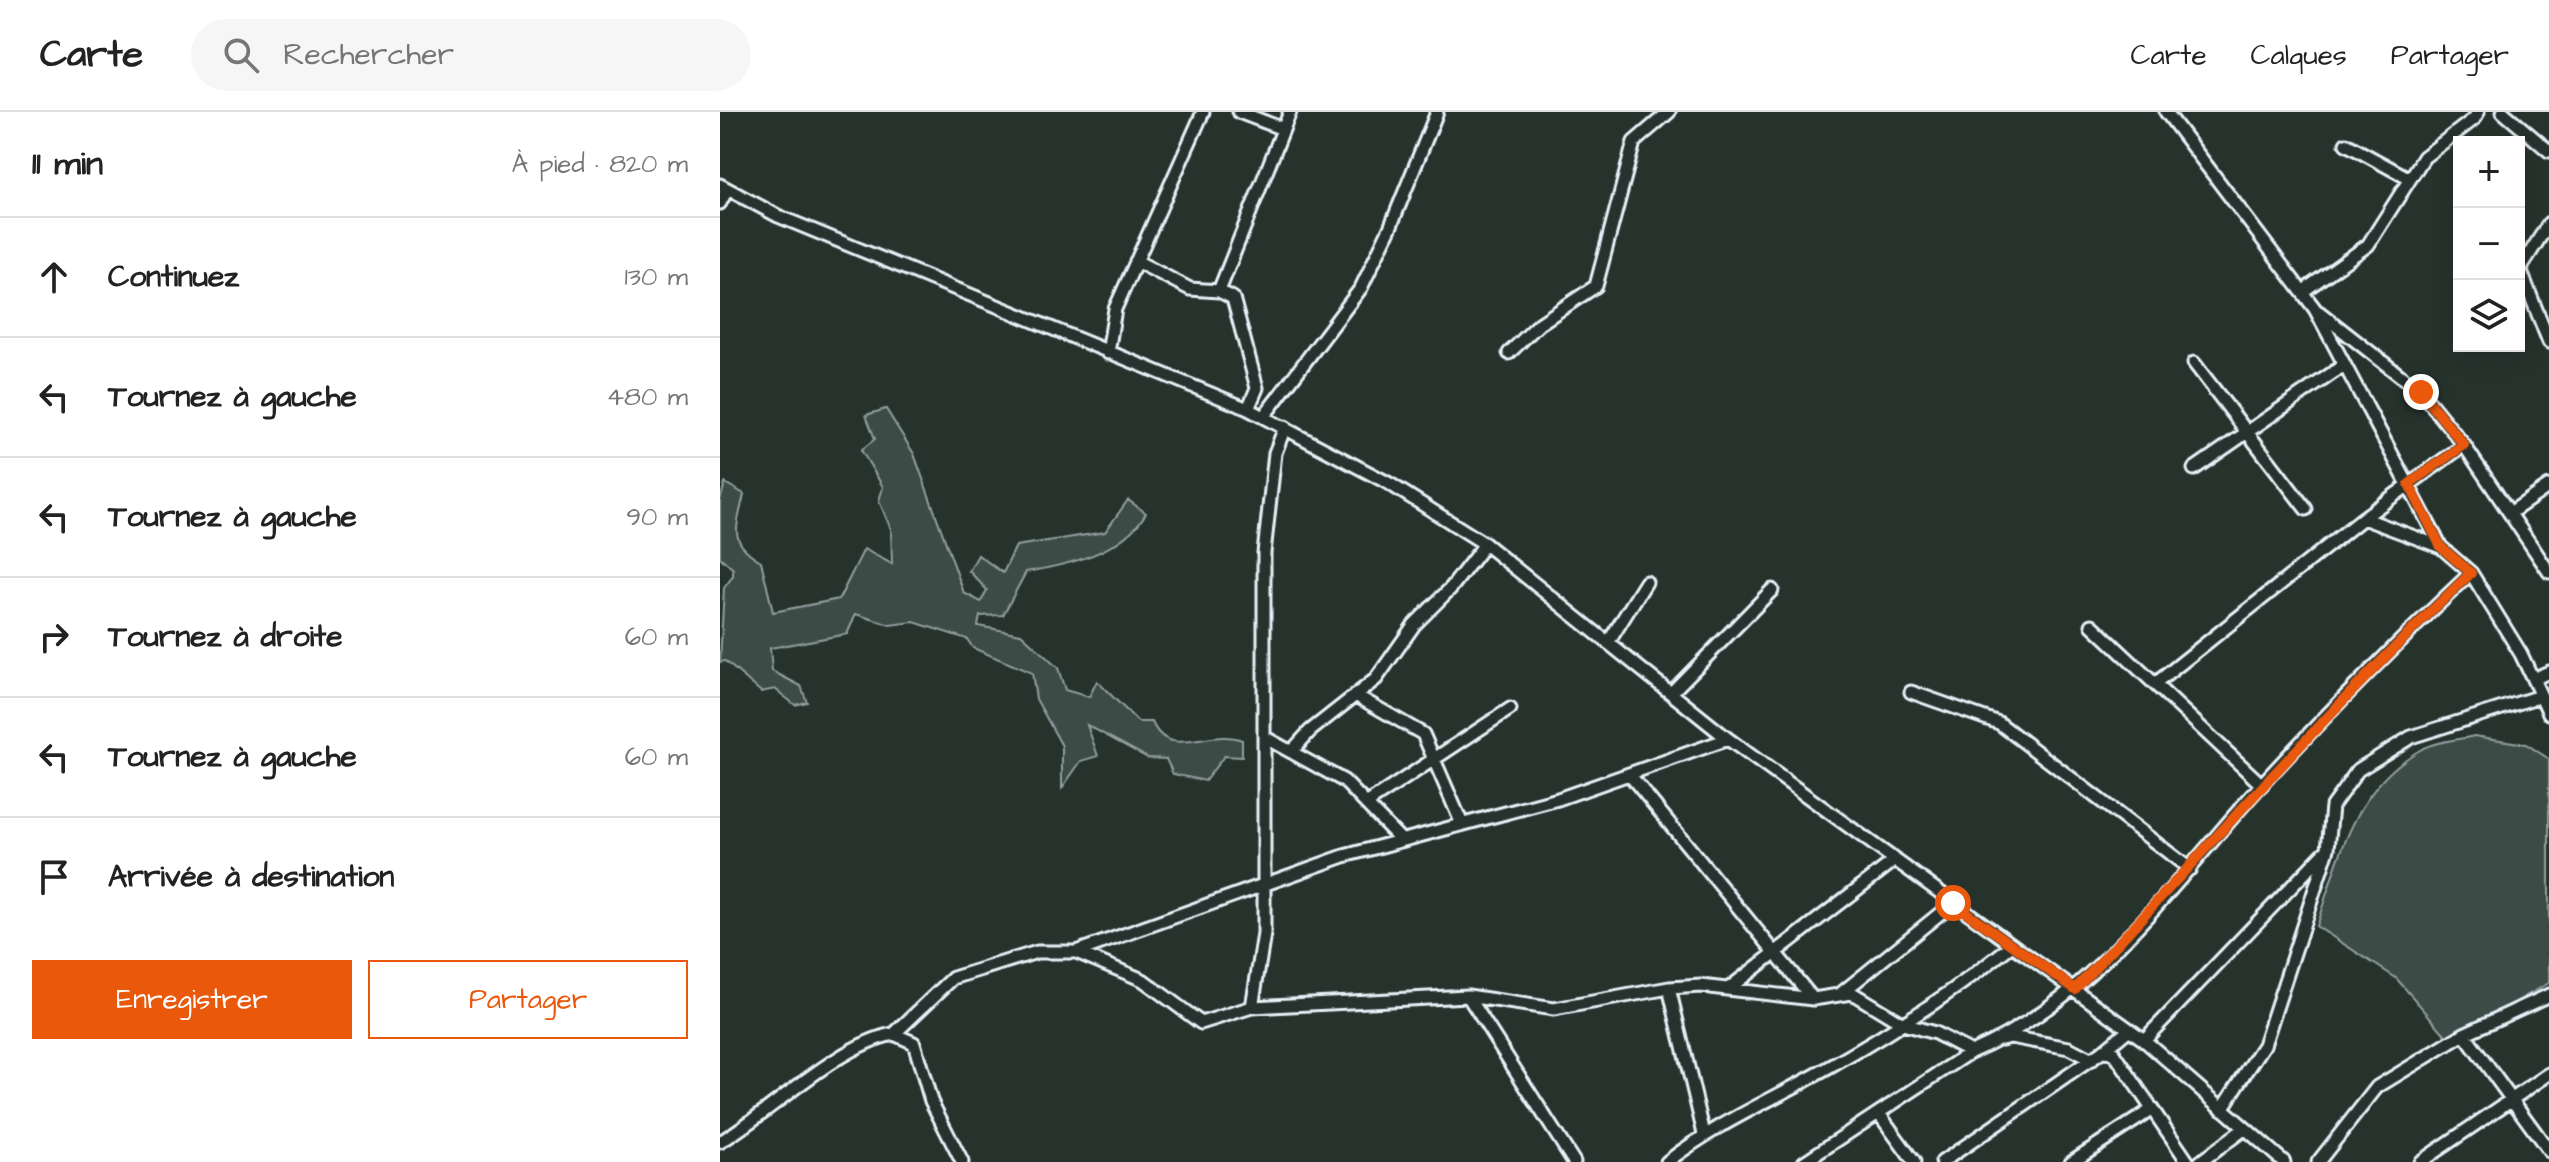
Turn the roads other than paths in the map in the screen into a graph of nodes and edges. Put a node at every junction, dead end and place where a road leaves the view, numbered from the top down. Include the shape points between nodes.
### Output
1 (1203, 112) edge
2 (1239, 112) edge
3 (1290, 112) edge
4 (1437, 112) edge
5 (1646, 112) edge
6 (1669, 112) edge
7 (2166, 112) edge
8 (2478, 112) edge
9 (2503, 112) edge
10 (1648, 127) junction
11 (1283, 129) junction
12 (2346, 144) dead end
13 (2549, 151) edge
14 (2410, 179) junction
15 (724, 188) edge
16 (720, 203) edge
17 (2549, 223) edge
18 (1136, 261) junction
19 (1219, 291) junction
20 (2302, 292) junction
21 (2315, 309) junction
22 (2549, 342) edge
23 (1108, 353) junction
24 (1509, 353) dead end
25 (2194, 363) dead end
26 (2344, 365) junction
27 (1248, 409) junction
28 (1264, 416) junction
29 (1285, 427) junction
30 (2247, 432) junction
31 (2464, 445) junction
32 (2194, 469) dead end
33 (2409, 484) junction
34 (2549, 486) edge
35 (2306, 509) dead end
36 (2510, 513) junction
37 (2363, 518) junction
38 (1485, 544) junction
39 (2441, 547) junction
40 (2549, 572) edge
41 (2471, 573) junction
42 (1646, 582) dead end
43 (1772, 590) dead end
44 (2092, 625) dead end
45 (1608, 643) junction
46 (2549, 672) edge
47 (2533, 679) junction
48 (2155, 684) junction
49 (1911, 692) dead end
50 (1671, 693) junction
51 (1355, 695) junction
52 (2540, 696) junction
53 (1510, 709) dead end
54 (2549, 713) edge
55 (1264, 737) junction
56 (1728, 739) junction
57 (1291, 752) junction
58 (1434, 760) junction
59 (1629, 774) junction
60 (2262, 785) junction
61 (1366, 804) junction
62 (1462, 824) junction
63 (1401, 840) junction
64 (2328, 849) junction
65 (1895, 860) junction
66 (2190, 869) junction
67 (1264, 885) junction
68 (1953, 903) junction
69 (2012, 945) junction
70 (1076, 952) junction
71 (1775, 952) junction
72 (1669, 988) junction
73 (1728, 989) junction
74 (2075, 989) junction
75 (1838, 995) junction
76 (2549, 995) edge
77 (1468, 996) junction
78 (1813, 999) junction
79 (1252, 1007) junction
80 (1903, 1024) junction
81 (2128, 1030) junction
82 (894, 1034) junction
83 (2464, 1034) junction
84 (2000, 1039) junction
85 (2144, 1040) junction
86 (1971, 1052) junction
87 (2102, 1052) junction
88 (2092, 1060) junction
89 (2549, 1074) edge
90 (2511, 1101) junction
91 (2222, 1109) junction
92 (2151, 1110) junction
93 (1880, 1115) junction
94 (2244, 1129) junction
95 (1704, 1134) junction
96 (720, 1142) edge
97 (2549, 1151) edge
98 (962, 1162) edge
99 (1574, 1162) edge
100 (1667, 1162) edge
101 (1804, 1162) edge
102 (1914, 1162) edge
103 (1942, 1162) edge
104 (2071, 1162) edge
105 (2188, 1162) edge
106 (2200, 1162) edge
107 (2284, 1162) edge
108 (2318, 1162) edge
109 (2420, 1162) edge

1 - 18 street
2 - 11 street
3 - 11 street
4 - 28 street via 1361,288
5 - 10 street
6 - 10 street
7 - 20 street
8 - 14 street via 2424,157
9 - 13 street
10 - 24 street via 1634,142 1596,286 1539,324
11 - 19 street
12 - 14 street
14 - 20 street via 2368,245
15 - 16 street
15 - 23 street via 778,216
17 - 22 street via 2520,269
18 - 19 street via 1190,289
18 - 23 street via 1115,309
19 - 27 street via 1233,298 1257,388
20 - 21 street
21 - 26 street
21 - 31 street via 2421,392
23 - 27 street
25 - 30 street
26 - 30 street
26 - 33 street
27 - 28 street
28 - 29 street
29 - 38 street
29 - 55 street via 1275,453 1264,553
30 - 32 street
30 - 35 street
31 - 33 street
31 - 36 street
33 - 37 street
33 - 39 street
34 - 36 street
36 - 40 street
37 - 39 street
37 - 48 street
38 - 45 street
38 - 51 street via 1414,625 1376,679
39 - 41 street
41 - 47 street
41 - 60 street
42 - 45 street
43 - 50 street
44 - 48 street
45 - 50 street
46 - 47 street
47 - 52 street
48 - 60 street
49 - 66 street via 1999,723
50 - 56 street
51 - 57 street
51 - 58 street via 1423,734
52 - 54 street
52 - 64 street via 2411,737 2358,770 2332,806
53 - 58 street
55 - 57 street
55 - 67 street
56 - 59 street
56 - 65 street
57 - 61 street via 1344,781
58 - 61 street
58 - 62 street
59 - 62 street
59 - 71 street
60 - 66 street
61 - 63 street
62 - 63 street
63 - 67 street
64 - 85 street
64 - 91 street via 2264,1045
65 - 68 street
65 - 71 street
66 - 74 street
67 - 70 street
67 - 79 street via 1264,934
68 - 69 street
68 - 75 street
69 - 74 street
69 - 80 street via 1948,997
70 - 79 street via 1143,980 1201,1023
70 - 82 street via 1037,952 953,978
71 - 73 street
71 - 78 street
72 - 73 street
72 - 77 street via 1554,1009
72 - 95 street
73 - 78 street
74 - 81 street
74 - 84 street
75 - 78 street
75 - 80 street via 1852,993
76 - 83 street
77 - 79 street
77 - 99 street
80 - 86 street
80 - 95 street
81 - 85 street
81 - 87 street
82 - 96 street via 839,1060
82 - 98 street via 914,1043 931,1101
83 - 90 street
83 - 108 street via 2377,1087
84 - 86 street
84 - 88 street via 2069,1048
85 - 91 street
86 - 93 street
87 - 88 street
87 - 92 street via 2114,1053
88 - 103 street
89 - 90 street
90 - 97 street
90 - 109 street
91 - 94 street
92 - 104 street
92 - 105 street
93 - 101 street
93 - 102 street
94 - 106 street
94 - 107 street
95 - 100 street

